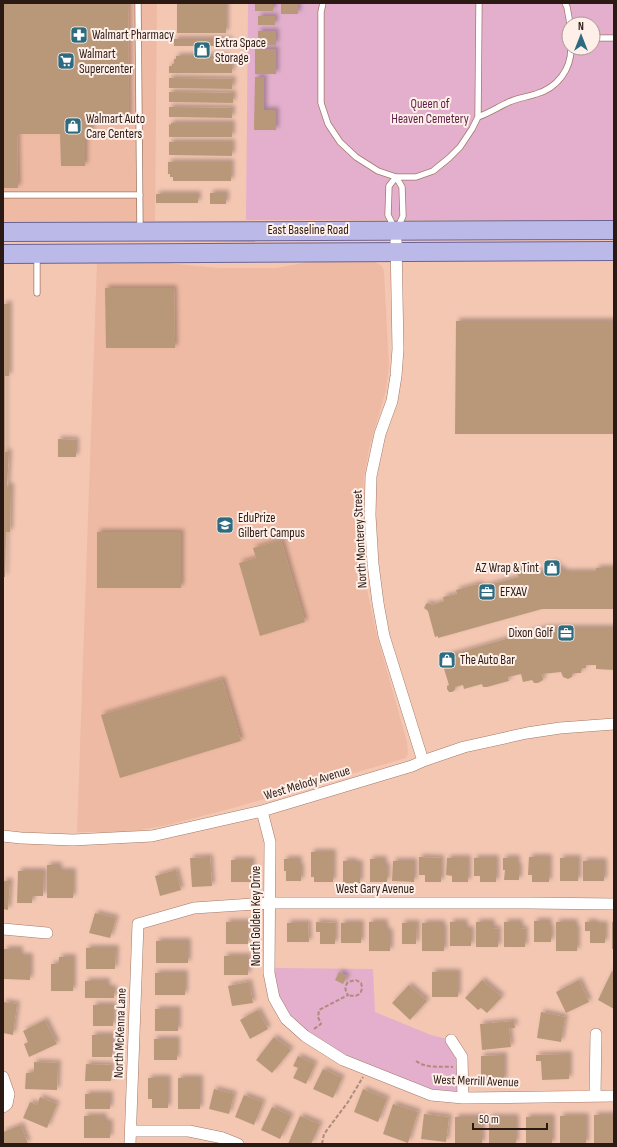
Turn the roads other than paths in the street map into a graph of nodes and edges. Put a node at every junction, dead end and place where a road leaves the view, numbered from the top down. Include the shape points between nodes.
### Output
1 (138, 3) edge
2 (323, 3) edge
3 (479, 3) edge
4 (565, 3) edge
5 (569, 16) edge
6 (601, 38) edge
7 (614, 38) edge
8 (571, 56) edge
9 (478, 117) junction
10 (396, 177) junction
11 (3, 195) edge
12 (140, 195) junction
13 (614, 230) edge
14 (140, 231) junction
15 (3, 232) edge
16 (396, 241) junction
17 (614, 251) edge
18 (37, 253) junction
19 (3, 254) edge
20 (37, 293) dead end
21 (614, 724) edge
22 (423, 761) junction
23 (262, 811) junction
24 (3, 836) edge
25 (269, 903) junction
26 (614, 904) edge
27 (138, 924) joint
28 (3, 929) edge
29 (46, 933) dead end
30 (286, 1019) joint
31 (596, 1034) dead end
32 (451, 1040) dead end
33 (3, 1077) edge
34 (596, 1096) junction
35 (614, 1096) edge
36 (463, 1098) junction
37 (3, 1108) edge
38 (131, 1130) junction
39 (130, 1144) edge
40 (238, 1144) edge

1 - 12 lane
2 - 10 lane via 321,103 328,124 340,142 356,157 378,171
3 - 9 lane
4 - 5 lane
6 - 7 lane
8 - 9 lane via 567,70 550,88 510,101
9 - 10 lane via 460,147 433,171 416,177
10 - 16 lane via 402,187 403,216
10 - 16 lane via 388,186 388,215
11 - 12 lane
12 - 14 lane
13 - 16 main road, East Baseline Road
14 - 15 main road, East Baseline Road
14 - 16 main road, East Baseline Road
16 - 17 main road, East Baseline Road
16 - 18 main road, East Baseline Road
16 - 22 street, North Monterey Street via 396,376 392,401 380,434 371,476 370,515 373,564 384,636
18 - 19 main road, East Baseline Road
18 - 20 lane
21 - 22 street, West Melody Avenue via 527,733 464,747
22 - 23 street, West Melody Avenue
23 - 24 street, West Melody Avenue via 152,836 73,840
23 - 25 street, North Golden Key Drive via 270,842
25 - 26 street, West Gary Avenue
25 - 27 street, West Gary Avenue via 194,908
25 - 30 street, North Golden Key Drive via 269,973 274,998
27 - 38 street, North McKenna Lane
28 - 29 street
30 - 36 street, West Merrill Avenue via 305,1036 343,1060 431,1095
31 - 34 street
32 - 36 street via 462,1057
33 - 37 street via 9,1094 7,1104
34 - 35 street, West Merrill Avenue
34 - 36 street, West Merrill Avenue
38 - 39 street, North McKenna Lane
38 - 40 street via 189,1130

